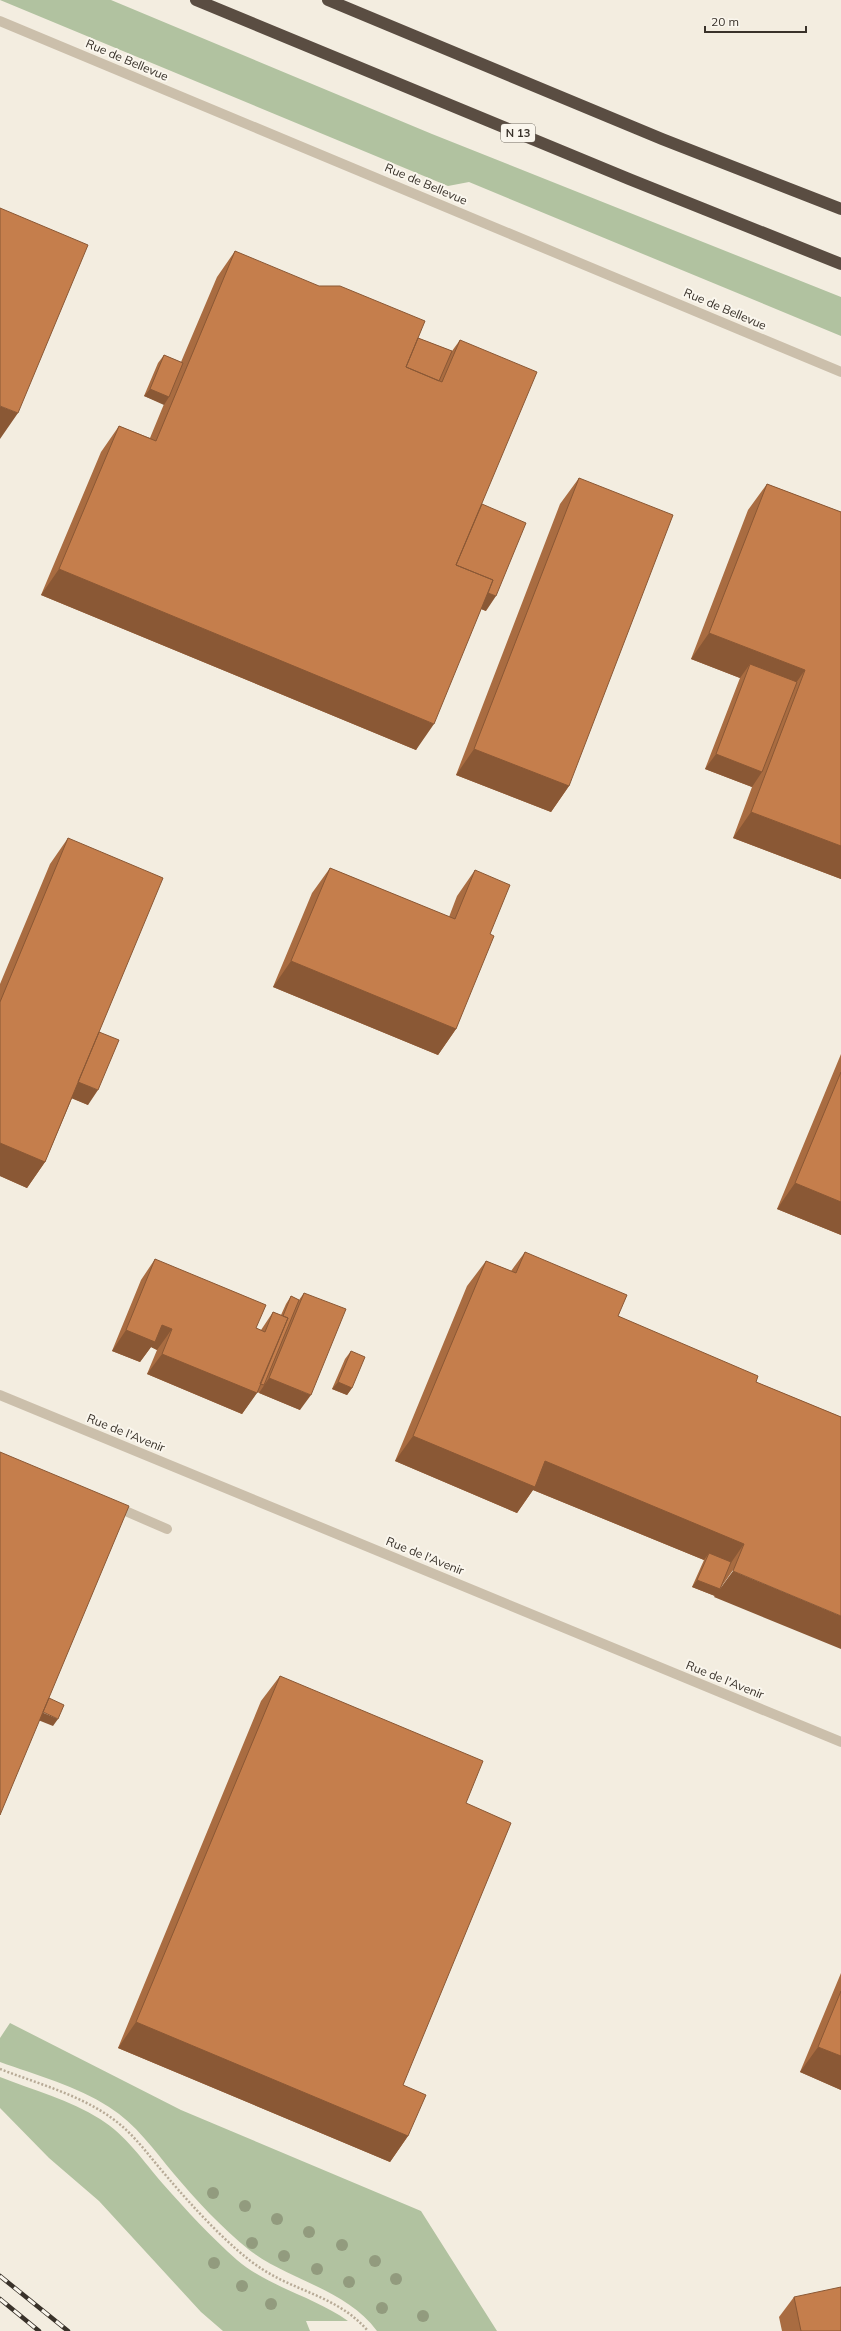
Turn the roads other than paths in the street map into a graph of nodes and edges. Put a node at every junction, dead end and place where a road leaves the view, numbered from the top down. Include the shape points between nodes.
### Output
1 (196, 0) edge
2 (328, 0) edge
3 (0, 21) edge
4 (841, 209) edge
5 (841, 264) edge
6 (841, 372) edge
7 (0, 1395) edge
8 (101, 1501) edge
9 (167, 1529) dead end
10 (841, 1742) edge

1 - 5 highway, N 13
2 - 4 highway
3 - 6 street, Rue de Bellevue
7 - 10 street, Rue de l'Avenir
8 - 9 street

